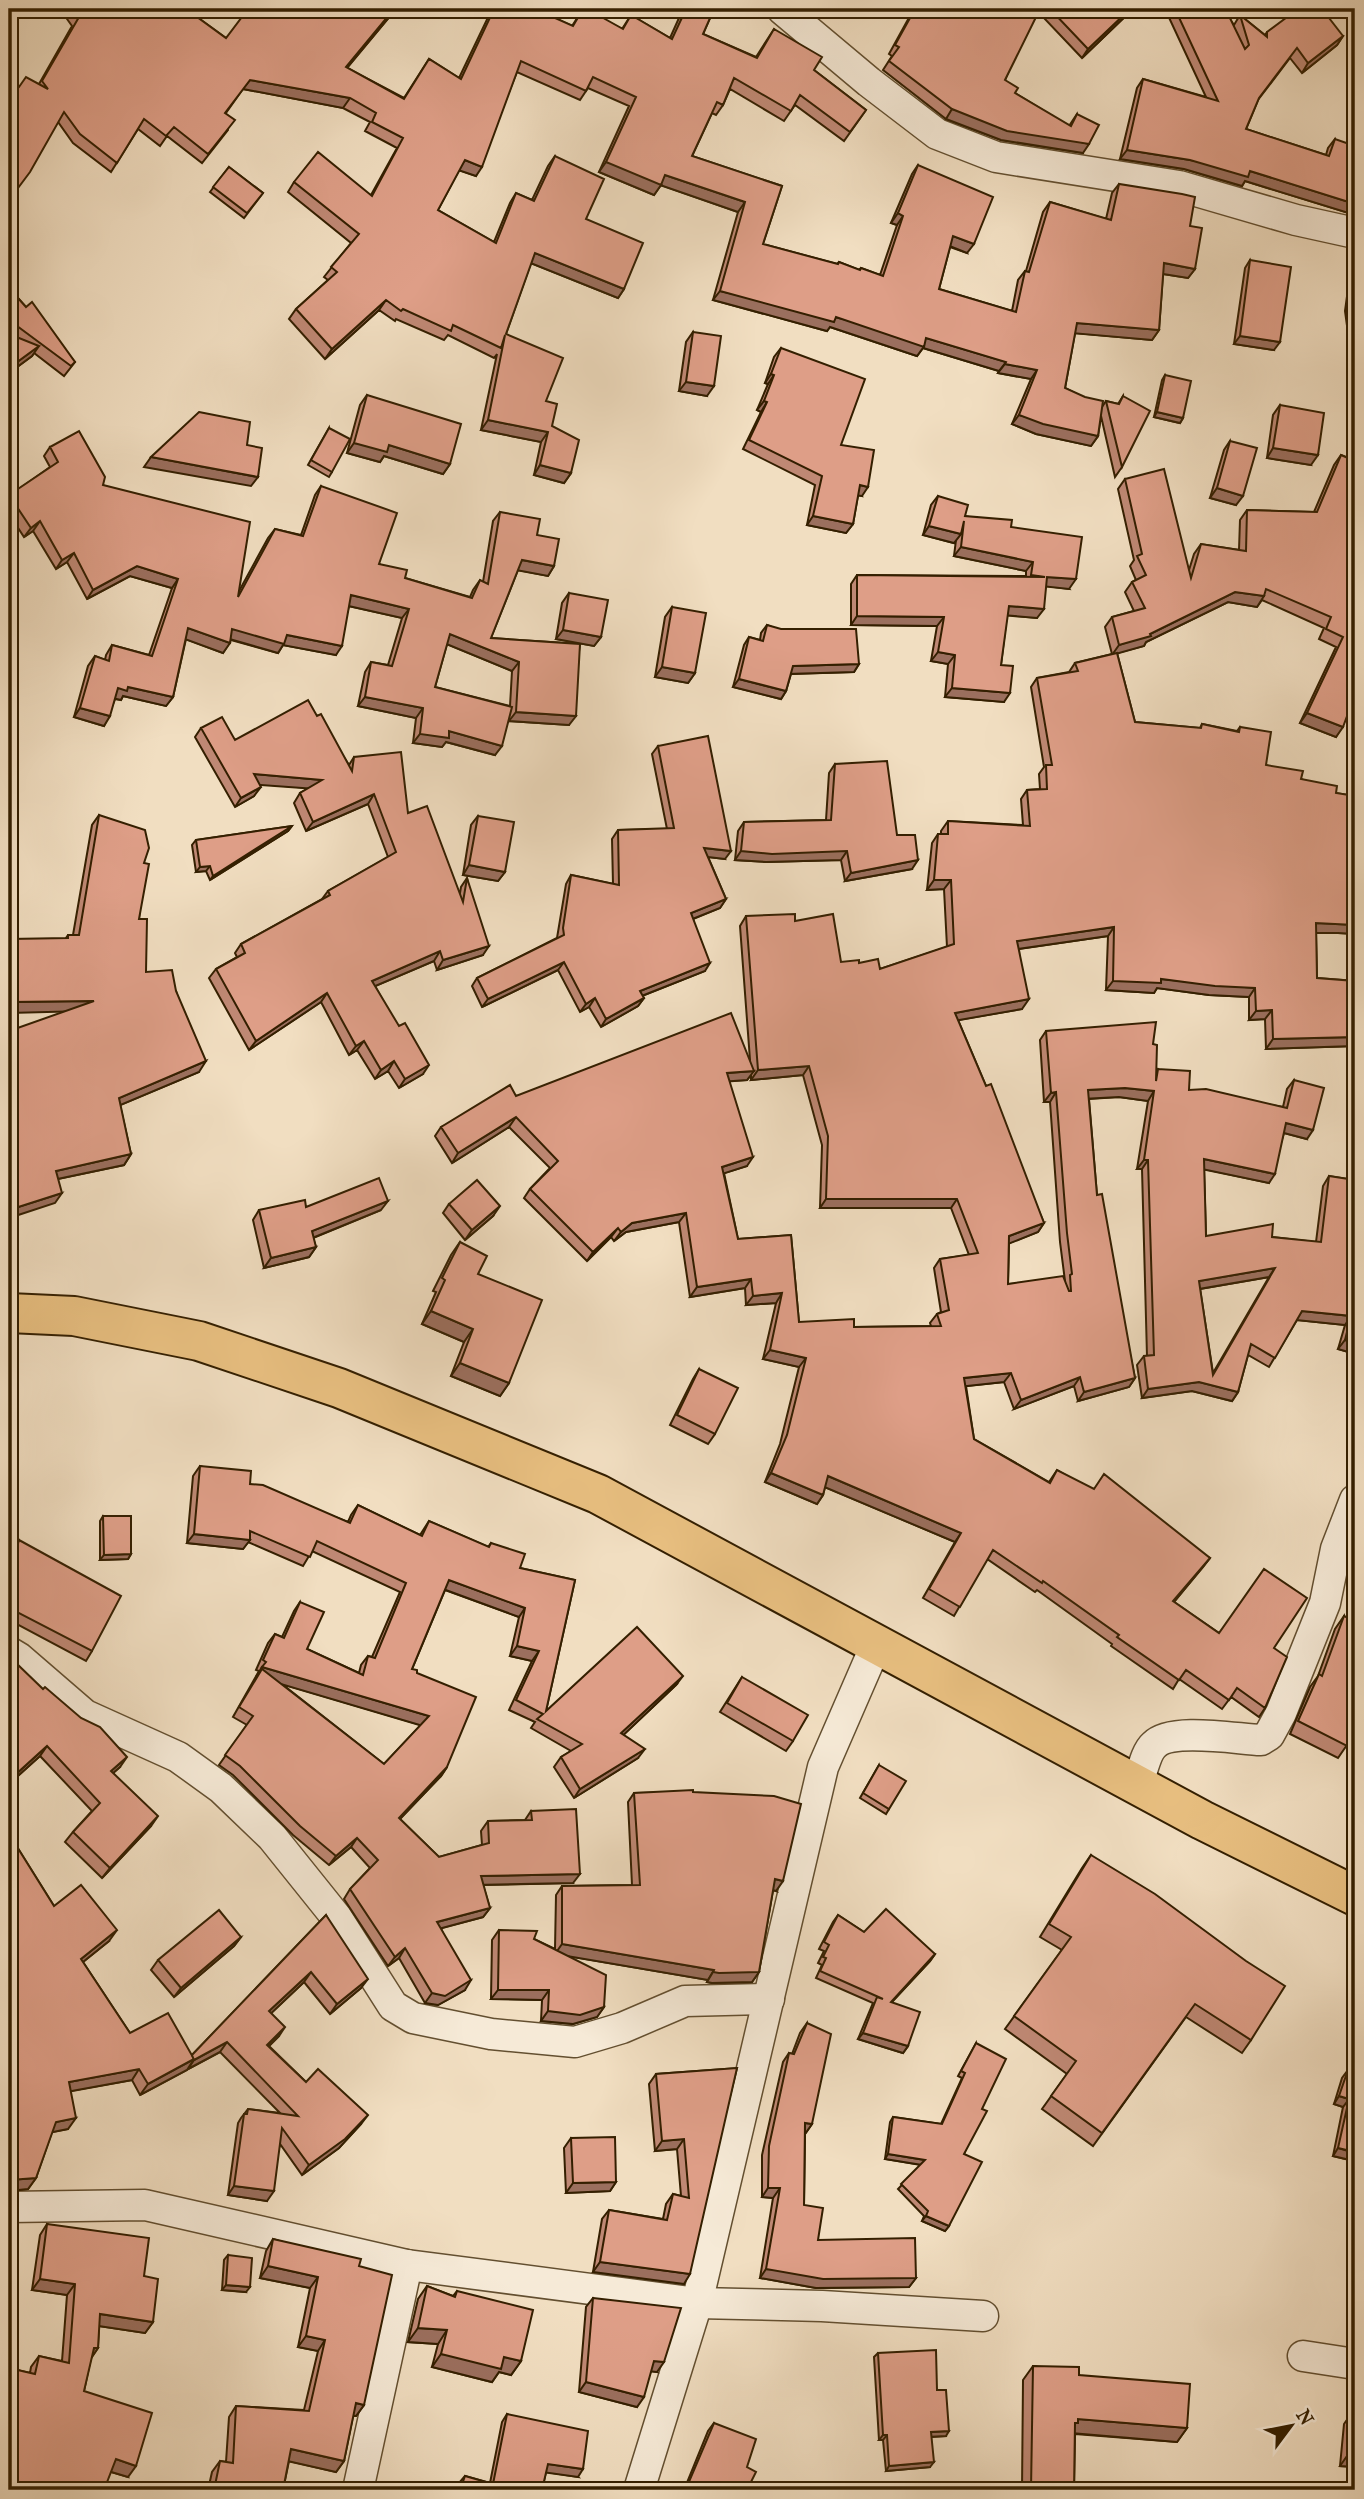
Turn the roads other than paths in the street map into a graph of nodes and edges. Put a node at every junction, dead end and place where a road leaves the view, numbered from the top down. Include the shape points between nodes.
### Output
1 (782, 9) edge
2 (1355, 233) edge
3 (9, 1313) edge
4 (1355, 1500) edge
5 (876, 1645) junction
6 (9, 1652) edge
7 (1137, 1786) junction
8 (1355, 1896) edge
9 (769, 1999) junction
10 (9, 2207) edge
11 (407, 2265) junction
12 (697, 2302) junction
13 (983, 2316) dead end
14 (1303, 2356) dead end
15 (1355, 2364) edge
16 (358, 2490) edge
17 (639, 2490) edge

1 - 2 street via 869,82 949,139 996,157 1179,186
3 - 5 main road via 74,1316 199,1341 339,1388 598,1494
4 - 7 street via 1336,1549 1325,1602 1269,1735 1261,1740 1164,1738 1151,1747
5 - 7 main road
5 - 9 street via 823,1767
6 - 9 street via 85,1715 178,1757 221,1788 272,1837 337,1918 393,2006 413,2018 491,2034 575,2042 685,2001
7 - 8 main road
9 - 12 street
10 - 11 street via 145,2205
11 - 12 street
11 - 16 street
12 - 13 street
12 - 17 street
14 - 15 street

